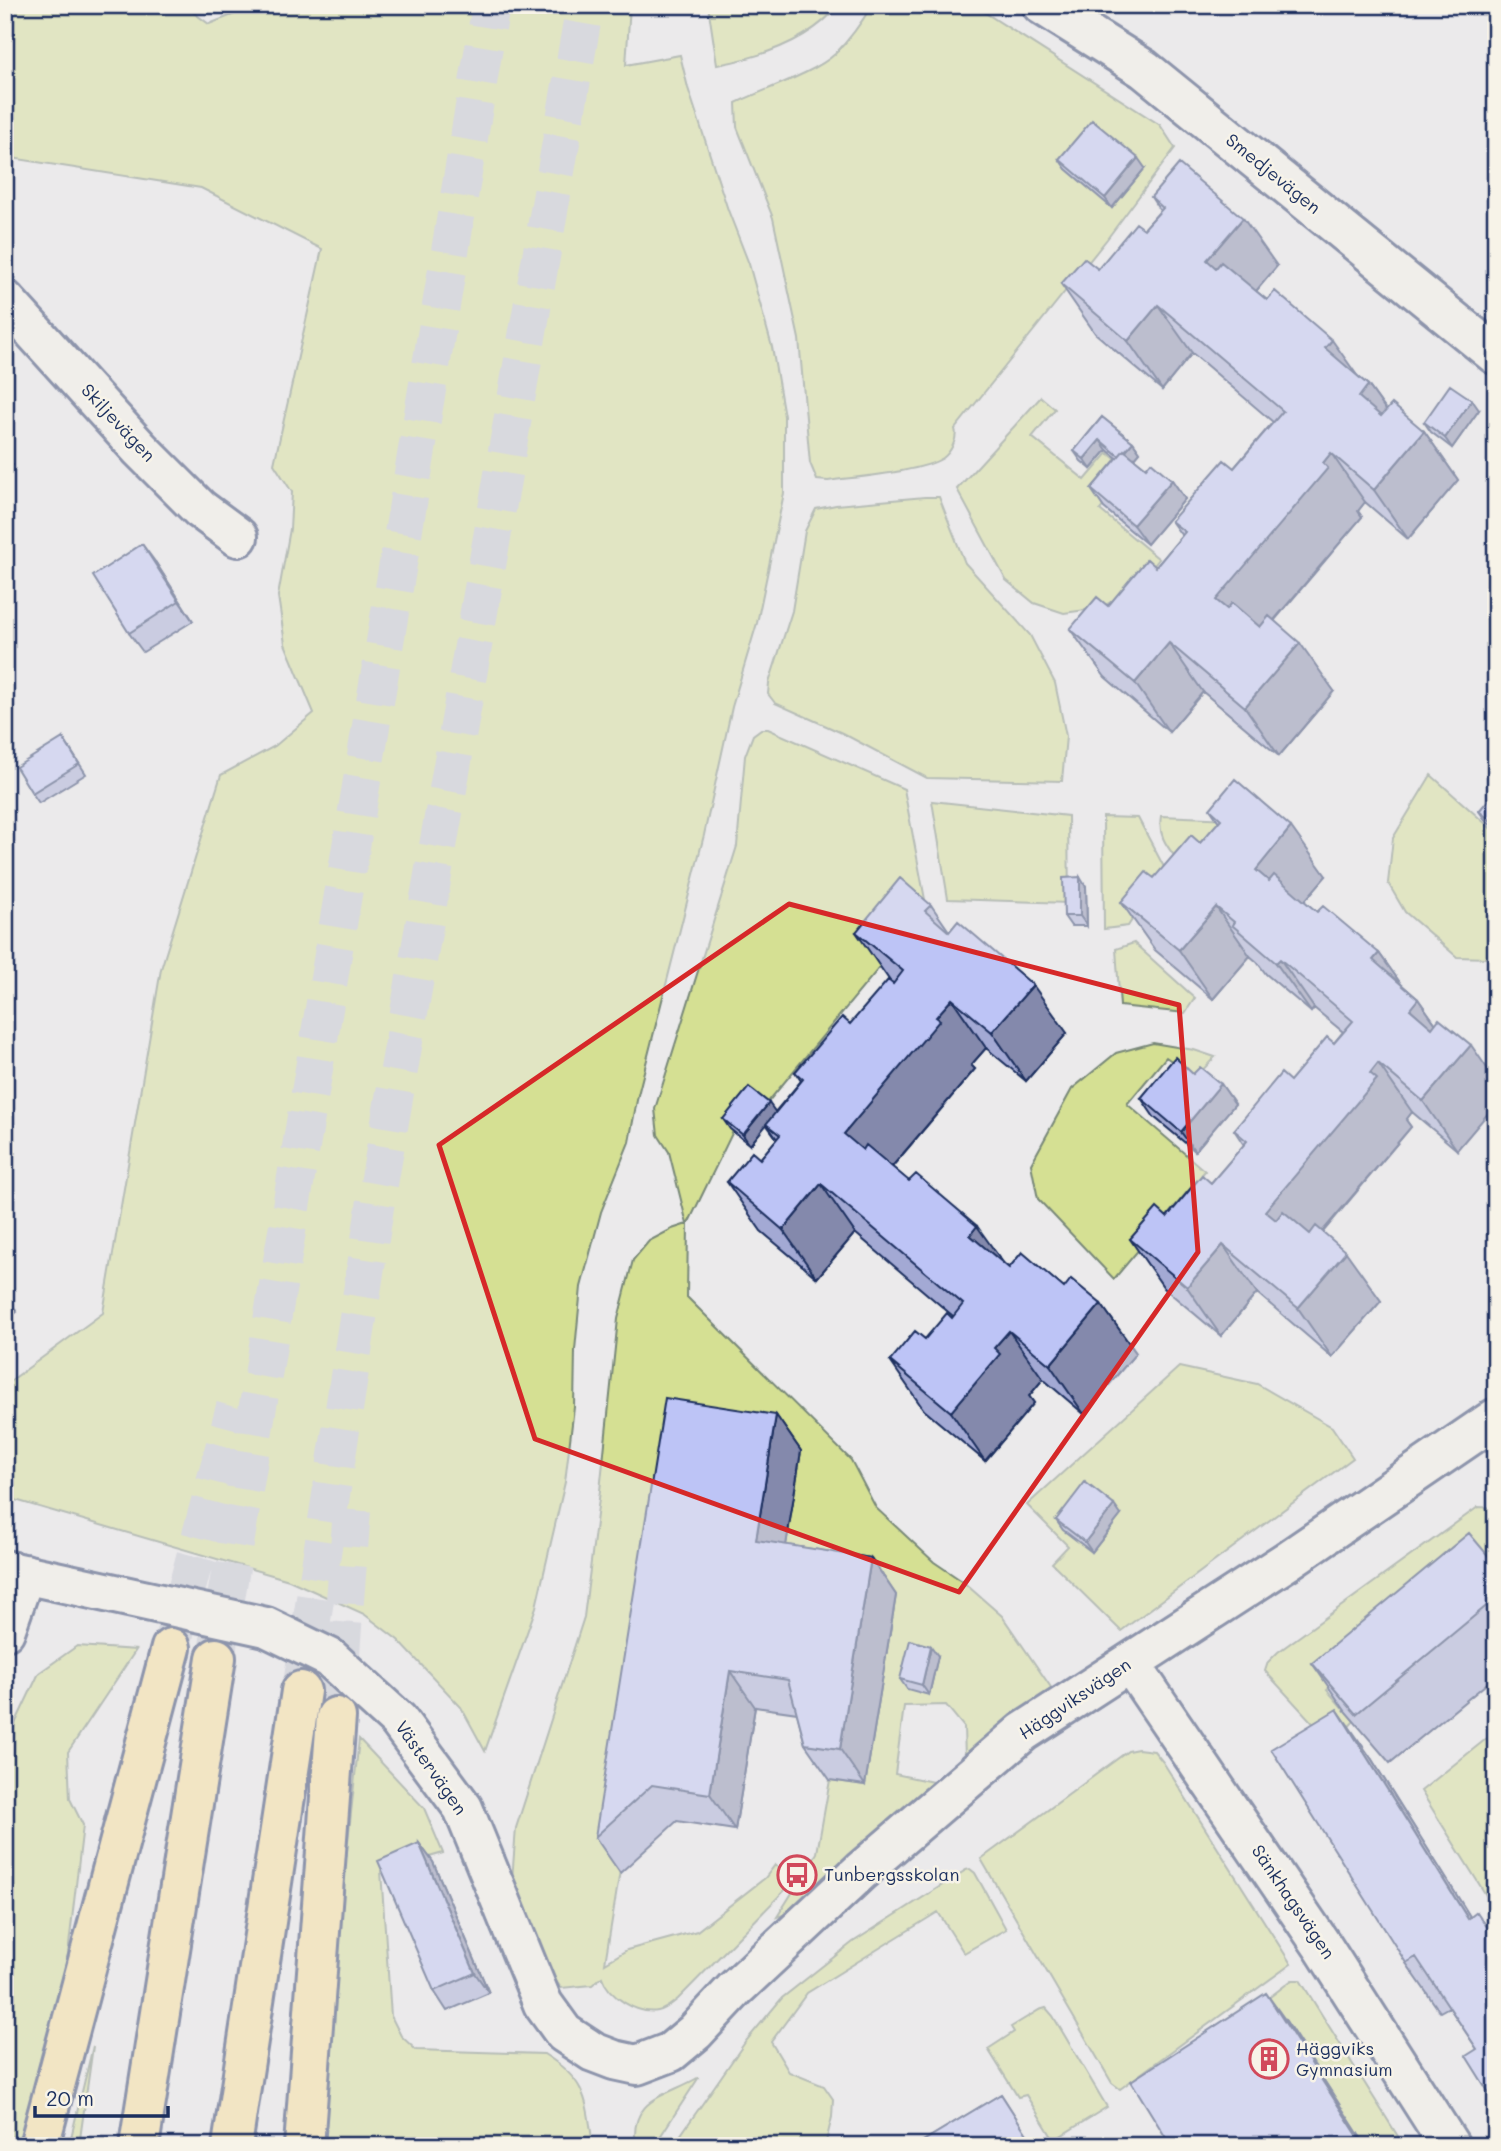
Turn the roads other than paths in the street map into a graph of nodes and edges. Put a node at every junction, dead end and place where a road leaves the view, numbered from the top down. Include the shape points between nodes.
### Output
1 (1042, 5) edge
2 (5, 300) edge
3 (1496, 355) edge
4 (238, 537) dead end
5 (1496, 1418) edge
6 (15, 1572) edge
7 (5, 1631) edge
8 (171, 1648) tunnel mouth
9 (216, 1658) tunnel mouth
10 (1130, 1662) junction
11 (301, 1691) tunnel mouth
12 (337, 1717) tunnel mouth
13 (695, 2032) joint
14 (39, 2146) edge
15 (139, 2146) edge
16 (232, 2146) edge
17 (304, 2146) edge
18 (1450, 2146) edge

1 - 3 street, Smedjevägen via 1144,69
2 - 4 street, Skiljevägen via 140,449 200,509
5 - 10 street, Häggviksvägen
6 - 7 street
6 - 13 street, Västervägen via 266,1627 330,1658 398,1720 463,1808 543,2004 564,2033 593,2052 637,2065 671,2052
8 - 14 highway
9 - 15 highway
10 - 13 street, Häggviksvägen via 1023,1732 861,1871
10 - 18 street, Sänkhagsvägen via 1323,1947
11 - 16 highway
12 - 17 highway

